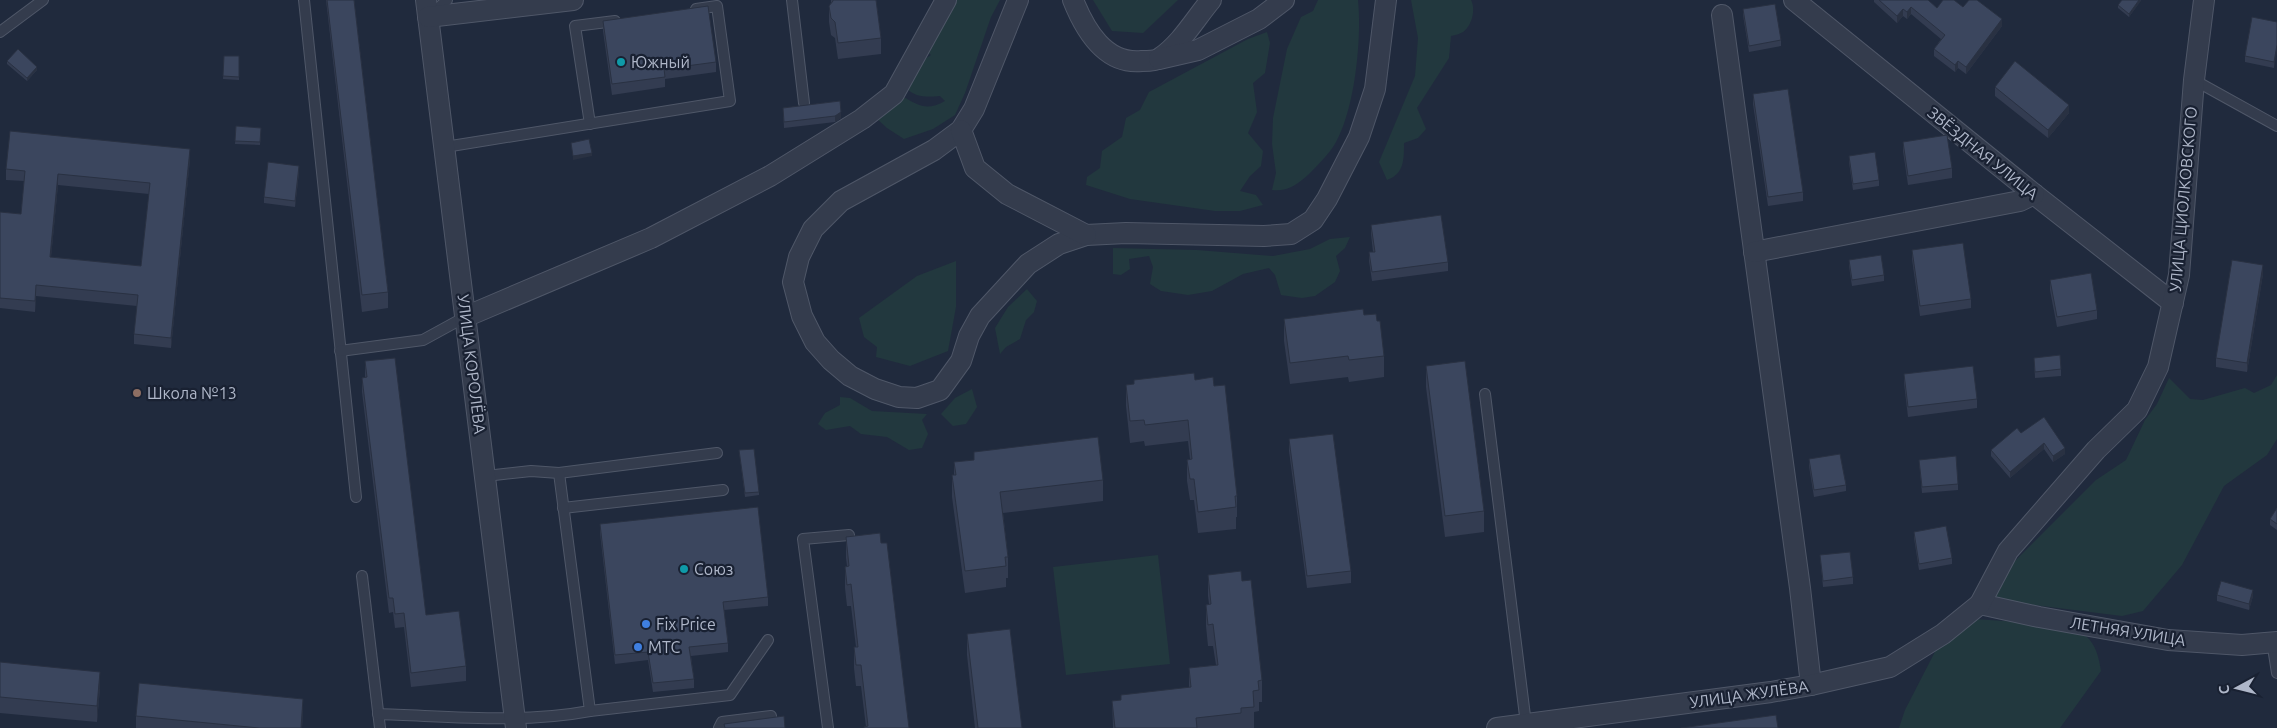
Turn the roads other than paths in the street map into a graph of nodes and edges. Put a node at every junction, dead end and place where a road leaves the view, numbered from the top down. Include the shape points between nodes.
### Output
1 (43, 0) edge
2 (304, 0) edge
3 (447, 0) edge
4 (573, 0) edge
5 (792, 0) edge
6 (946, 0) edge
7 (1018, 0) edge
8 (1073, 0) edge
9 (1211, 0) edge
10 (1284, 0) edge
11 (1386, 0) edge
12 (1794, 0) edge
13 (2204, 0) edge
14 (427, 8) edge
15 (688, 10) edge
16 (1722, 14) dead end
17 (622, 20) edge
18 (0, 32) edge
19 (1159, 59) junction
20 (2194, 80) junction
21 (804, 103) edge
22 (590, 124) junction
23 (2277, 126) edge
24 (961, 130) junction
25 (445, 147) junction
26 (2034, 194) junction
27 (1086, 235) junction
28 (1754, 252) junction
29 (2173, 303) junction
30 (465, 317) junction
31 (340, 351) junction
32 (1485, 394) dead end
33 (718, 453) dead end
34 (559, 473) junction
35 (486, 476) junction
36 (723, 490) dead end
37 (356, 497) dead end
38 (563, 508) junction
39 (849, 534) dead end
40 (362, 576) dead end
41 (1980, 604) junction
42 (768, 640) dead end
43 (2276, 640) edge
44 (2277, 673) edge
45 (1812, 685) junction
46 (590, 710) junction
47 (378, 714) junction
48 (770, 716) edge
49 (516, 723) edge
50 (1526, 724) junction
51 (380, 728) edge
52 (719, 728) edge
53 (828, 728) edge
54 (1497, 728) edge

1 - 18 lane
2 - 31 lane
3 - 14 lane
4 - 14 street
5 - 21 lane
6 - 30 street via 894,94 862,119 770,176 651,238
7 - 24 street via 974,109
8 - 19 street via 1092,37 1110,56 1135,62
9 - 19 street
10 - 19 street via 1258,19 1198,50
11 - 27 street via 1375,89 1359,137 1313,220 1291,234 1264,236
12 - 26 street, ЗВЁЗДНАЯ УЛИЦА
13 - 20 street, УЛИЦА ЦИОЛКОВСКОГО
14 - 25 street, УЛИЦА КОРОЛЁВА
15 - 22 lane via 717,6 730,101
16 - 28 street
17 - 22 lane via 575,26
20 - 23 lane
20 - 29 street, УЛИЦА ЦИОЛКОВСКОГО via 2179,275
22 - 25 lane
24 - 27 street via 975,168 1007,194
24 - 27 street via 934,150 841,202 813,229 798,257 793,282 802,316 815,342 850,376 899,397 917,398 940,390 961,361 980,316 1003,290 1028,264 1059,244
25 - 30 street, УЛИЦА КОРОЛЁВА
26 - 28 street via 2020,201
26 - 29 street, ЗВЁЗДНАЯ УЛИЦА
28 - 45 street
29 - 41 street, УЛИЦА ЦИОЛКОВСКОГО via 2158,367 2138,410 2096,450 2008,551
30 - 31 lane via 423,340
30 - 35 street, УЛИЦА КОРОЛЁВА
31 - 37 lane
32 - 50 lane
33 - 34 lane
34 - 35 lane via 532,471
34 - 38 lane
35 - 49 street, УЛИЦА КОРОЛЁВА
36 - 38 lane
38 - 46 lane
39 - 53 lane via 803,538
40 - 47 lane
41 - 43 street, ЛЕТНЯЯ УЛИЦА via 2168,640 2242,645
41 - 45 street, УЛИЦА ЖУЛЁВА via 1943,634 1890,667
42 - 46 lane via 730,695
43 - 44 lane
45 - 50 street, УЛИЦА ЖУЛЁВА
46 - 49 lane
47 - 49 lane
47 - 51 lane
48 - 52 lane via 722,722
50 - 54 street, УЛИЦА ЖУЛЁВА

